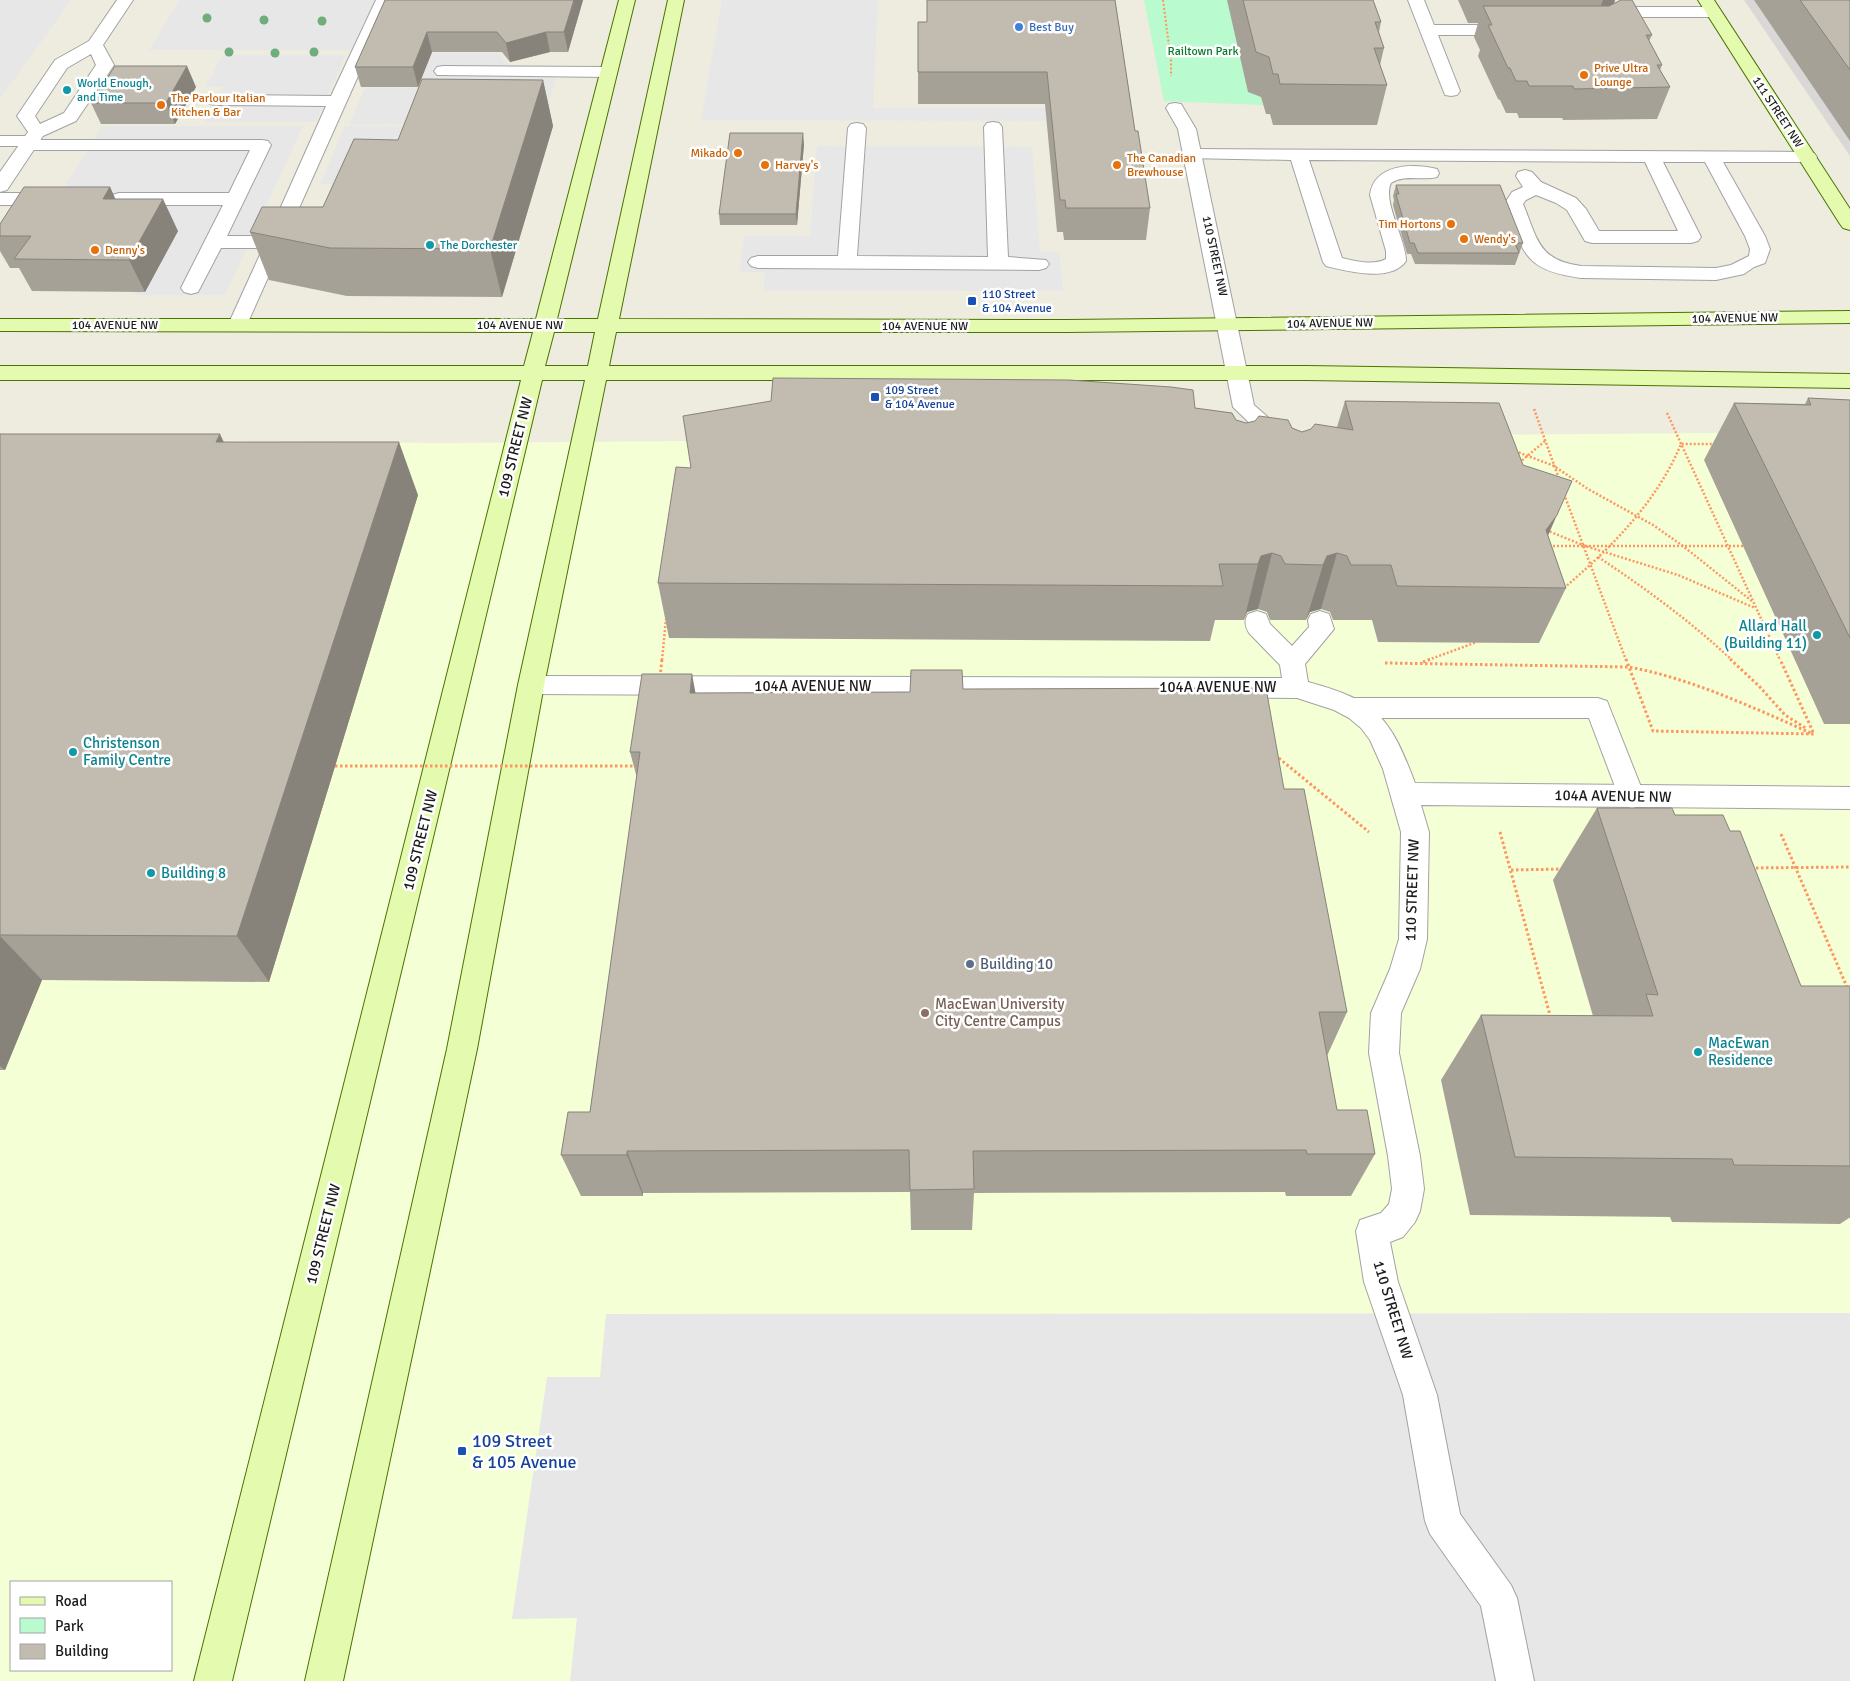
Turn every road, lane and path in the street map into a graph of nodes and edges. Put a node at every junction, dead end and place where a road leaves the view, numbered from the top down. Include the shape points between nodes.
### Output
1 (125, 0) edge
2 (384, 0) edge
3 (627, 0) edge
4 (676, 0) edge
5 (1163, 0) edge
6 (1416, 0) edge
7 (1709, 6) edge
8 (1613, 7) edge
9 (1630, 12) junction
10 (1427, 30) junction
11 (1532, 30) edge
12 (1589, 30) edge
13 (95, 45) junction
14 (443, 71) dead end
15 (608, 72) junction
16 (1450, 91) dead end
17 (216, 100) dead end
18 (336, 101) junction
19 (1175, 108) joint
20 (993, 127) dead end
21 (857, 128) dead end
22 (33, 139) junction
23 (0, 140) edge
24 (1193, 154) junction
25 (1516, 155) junction
26 (1300, 156) junction
27 (1650, 156) junction
28 (1711, 157) junction
29 (1808, 157) junction
30 (1531, 180) junction
31 (0, 186) edge
32 (0, 199) edge
33 (68, 199) edge
34 (97, 199) edge
35 (235, 199) junction
36 (1850, 224) edge
37 (214, 242) junction
38 (276, 242) junction
39 (758, 262) dead end
40 (847, 263) junction
41 (998, 263) junction
42 (1039, 264) dead end
43 (191, 288) dead end
44 (1850, 299) edge
45 (1827, 317) junction
46 (1850, 317) edge
47 (1228, 323) junction
48 (0, 325) edge
49 (238, 325) junction
50 (546, 325) junction
51 (608, 325) junction
52 (0, 373) edge
53 (534, 373) junction
54 (599, 373) junction
55 (1238, 373) junction
56 (1850, 380) edge
57 (1534, 409) dead end
58 (1667, 410) dead end
59 (1545, 441) junction
60 (1681, 444) junction
61 (1721, 444) dead end
62 (1512, 450) edge
63 (1530, 456) junction
64 (1518, 464) edge
65 (1554, 466) junction
66 (1286, 471) edge
67 (1561, 484) edge
68 (1564, 492) edge
69 (1634, 516) junction
70 (1541, 528) edge
71 (1541, 546) edge
72 (1583, 546) junction
73 (1743, 546) dead end
74 (1604, 551) junction
75 (1598, 557) junction
76 (1590, 566) junction
77 (1561, 590) edge
78 (1754, 602) junction
79 (1756, 608) junction
80 (667, 610) edge
81 (1257, 620) edge
82 (1320, 620) edge
83 (1477, 642) edge
84 (1292, 662) junction
85 (1420, 663) dead end
86 (660, 679) edge
87 (531, 686) junction
88 (1297, 688) junction
89 (1354, 708) junction
90 (1814, 734) junction
91 (1274, 754) edge
92 (335, 766) dead end
93 (639, 766) edge
94 (1406, 794) junction
95 (1632, 796) junction
96 (1850, 798) edge
97 (1779, 828) dead end
98 (1499, 830) dead end
99 (1370, 832) dead end
100 (1850, 867) edge
101 (1746, 868) edge
102 (1796, 868) junction
103 (1570, 869) dead end
104 (1511, 870) junction
105 (1850, 994) edge
106 (1552, 1020) edge
107 (213, 1681) edge
108 (324, 1681) edge
109 (1515, 1681) edge

1 - 13 street
2 - 18 street
3 - 15 main road, 109 STREET NW
4 - 51 main road
5 - 19 path
6 - 10 street
7 - 9 street
7 - 29 main road, 111 STREET NW
8 - 9 street
9 - 12 street via 1598,30
10 - 11 street
10 - 16 street
13 - 22 street via 61,64 26,116
13 - 22 street via 105,65 70,117
14 - 15 street
15 - 50 main road, 109 STREET NW
17 - 18 street
18 - 38 street
19 - 24 street, 110 STREET NW via 1187,129
20 - 41 street
21 - 40 street
22 - 23 street
22 - 31 street
22 - 35 street via 262,144
24 - 26 street
24 - 47 street, 110 STREET NW
25 - 26 street
25 - 27 street
25 - 30 street
26 - 30 street via 1333,262 1369,268 1388,267 1396,261 1379,194 1378,185 1383,179 1404,173
27 - 28 street
27 - 30 street via 1691,237 1592,237 1574,205
28 - 29 street
28 - 30 street via 1760,250 1758,260 1737,270 1716,274 1582,272 1559,269 1544,262 1531,248 1514,204
29 - 36 main road, 111 STREET NW
32 - 33 street
34 - 35 street
35 - 37 street
37 - 38 street
37 - 43 street
38 - 49 street
39 - 40 street
40 - 41 street
41 - 42 street
44 - 45 main road
45 - 46 main road, 104 AVENUE NW
45 - 47 main road, 104 AVENUE NW
47 - 51 main road, 104 AVENUE NW
47 - 55 street, 110 STREET NW
48 - 49 main road, 104 AVENUE NW
49 - 50 main road, 104 AVENUE NW
50 - 51 main road, 104 AVENUE NW
50 - 53 main road, 109 STREET NW
51 - 54 main road
52 - 53 main road
53 - 54 main road
53 - 107 main road, 109 STREET NW
54 - 55 main road
54 - 87 main road
55 - 56 main road
55 - 66 street, 110 STREET NW via 1240,415 1278,438
57 - 59 path
58 - 60 path
59 - 63 path
59 - 65 path
60 - 61 path
60 - 69 path via 1664,478
60 - 78 path
62 - 63 path
63 - 64 path
63 - 65 path
65 - 67 path
65 - 69 path
68 - 72 path
69 - 74 path
69 - 78 path via 1683,546
70 - 72 path
71 - 73 path, bridge
72 - 74 path
72 - 76 path
74 - 75 path
74 - 79 path via 1702,583
75 - 76 path
75 - 90 path via 1698,630 1785,714
76 - 77 path
76 - 90 path via 1653,731
78 - 79 path
79 - 90 path
80 - 86 path, bridge
81 - 84 street via 1258,627
82 - 84 street via 1322,629
83 - 85 path
84 - 88 street
87 - 88 street, 104A AVENUE NW
87 - 108 main road via 462,1049
88 - 89 street, 104A AVENUE NW
89 - 94 street, 104A AVENUE NW via 1371,720 1382,734
89 - 95 street via 1598,708
91 - 99 path
92 - 93 path, bridge
94 - 95 street, 104A AVENUE NW
94 - 109 street, 110 STREET NW via 1415,832 1413,939 1405,969 1386,1012 1384,1053 1408,1189 1404,1211 1391,1226 1372,1231 1381,1282 1420,1394 1443,1522 1498,1598
95 - 96 street, 104A AVENUE NW
97 - 102 path
98 - 104 path
100 - 102 path
101 - 102 path
102 - 105 path
103 - 104 path
104 - 106 path

